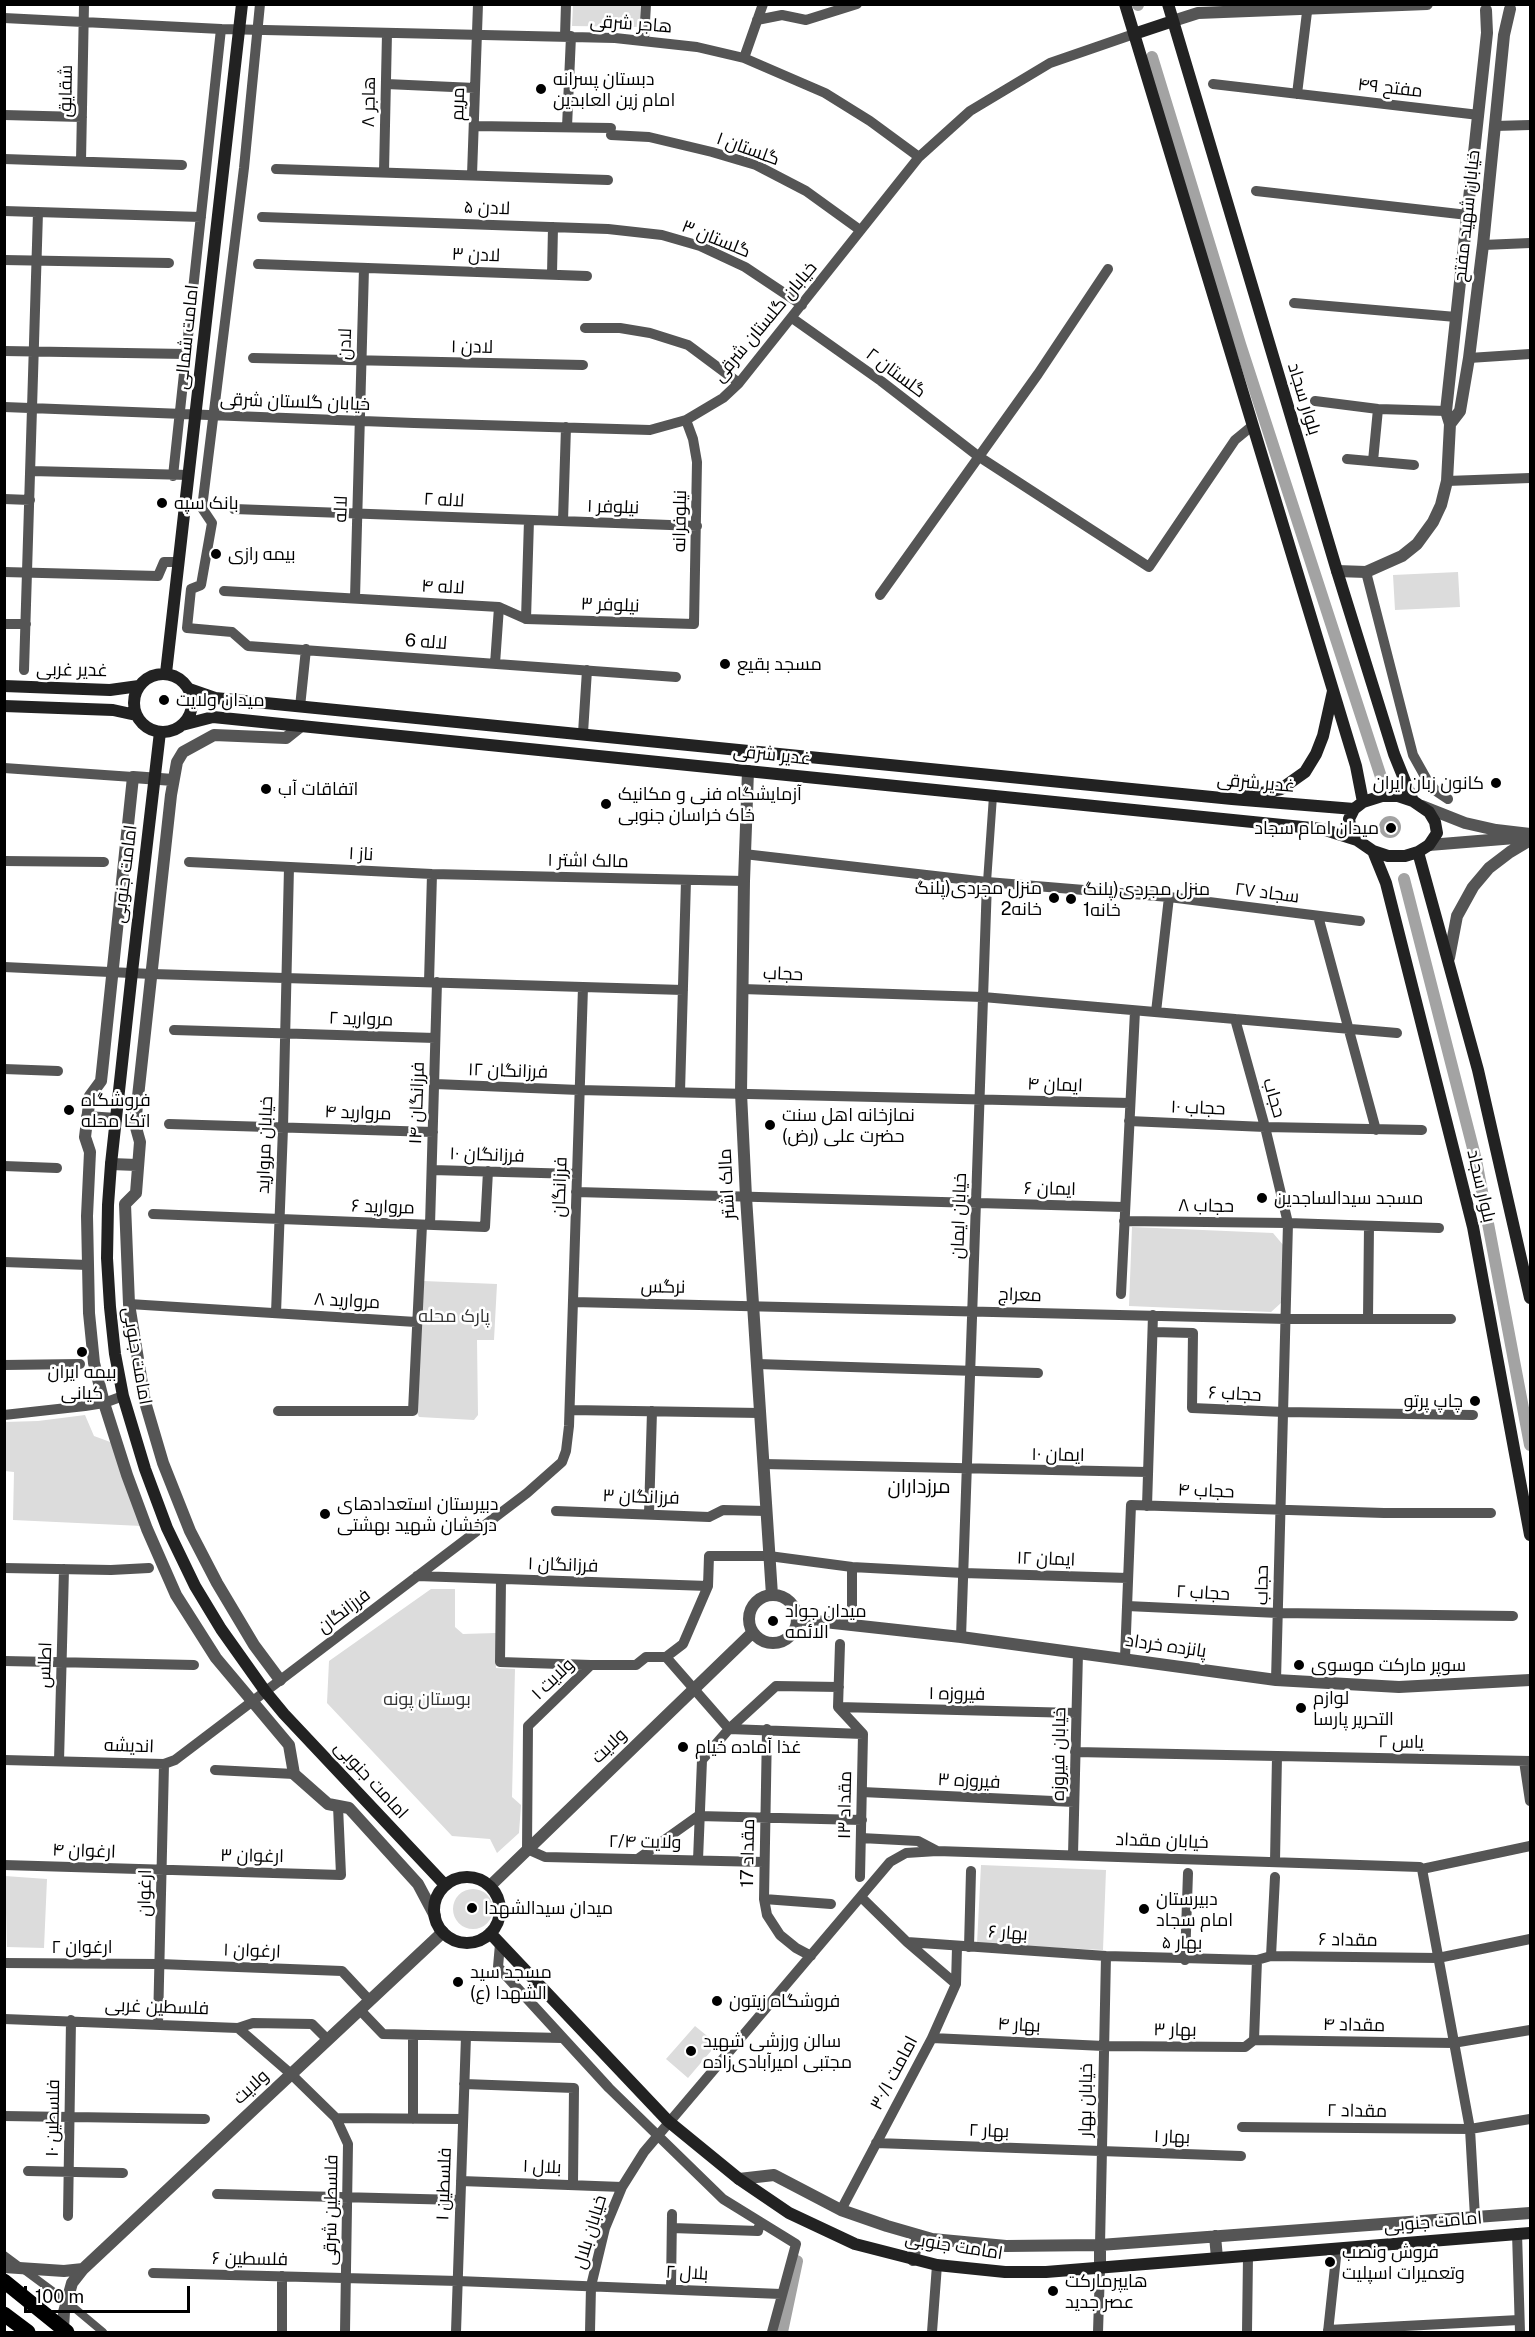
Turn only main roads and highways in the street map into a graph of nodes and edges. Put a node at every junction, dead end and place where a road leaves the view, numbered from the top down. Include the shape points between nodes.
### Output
1 (242, 4) edge
2 (1125, 4) edge
3 (1168, 4) edge
4 (1173, 21) junction
5 (1134, 34) junction
6 (166, 673) junction
7 (4, 686) edge
8 (139, 686) junction
9 (189, 688) junction
10 (1333, 689) junction
11 (4, 706) edge
12 (136, 715) junction
13 (182, 725) junction
14 (160, 732) junction
15 (749, 750) junction
16 (748, 771) junction
17 (1232, 799) junction
18 (1417, 804) junction
19 (1359, 806) junction
20 (1358, 840) junction
21 (1424, 848) junction
22 (1373, 851) junction
23 (1530, 1298) edge
24 (1530, 1535) edge
25 (445, 1885) junction
26 (490, 1933) junction
27 (1530, 2233) edge
28 (4, 2281) edge
29 (4, 2314) edge
30 (65, 2331) edge
31 (28, 2332) edge

1 - 6 main road, امامت شمالی
2 - 5 main road
3 - 4 main road, بلوار سجاد
4 - 5 main road
4 - 18 main road, بلوار سجاد via 1394,754
5 - 10 main road
6 - 8 main road via 151,676
6 - 9 main road via 180,678
7 - 8 main road, غدیر غربی via 110,690
8 - 12 main road via 134,700
9 - 13 main road via 193,705
9 - 15 main road, غدیر شرقی via 216,698
10 - 17 main road via 1323,736 1305,772 1281,789
10 - 19 main road via 1356,766
11 - 12 main road, غدیر غربی via 113,710
12 - 14 main road via 146,727
13 - 14 main road
13 - 16 main road, غدیر شرقی via 213,717
14 - 25 main road, امامت جنوبی via 111,1164 107,1258 123,1396 171,1536 221,1629 265,1692
15 - 16 main road
15 - 17 main road, غدیر شرقی
16 - 20 main road, غدیر شرقی via 1322,829
17 - 19 main road, غدیر شرقی
18 - 19 main road via 1398,796 1382,796
18 - 21 main road via 1435,822 1437,833
19 - 20 main road via 1350,819 1351,831
20 - 22 main road
21 - 22 main road via 1405,856
21 - 23 main road, بلوار سجاد
22 - 24 main road, بلوار سجاد via 1386,883 1473,1227
25 - 26 main road via 470,1877 490,1886 500,1904 500,1915
25 - 26 main road via 436,1898 435,1916 443,1932 452,1939 470,1942
26 - 27 main road, امامت جنوبی via 668,2121 739,2179 789,2213 855,2244 937,2265 1005,2272 1100,2269
28 - 30 main road
29 - 31 main road

